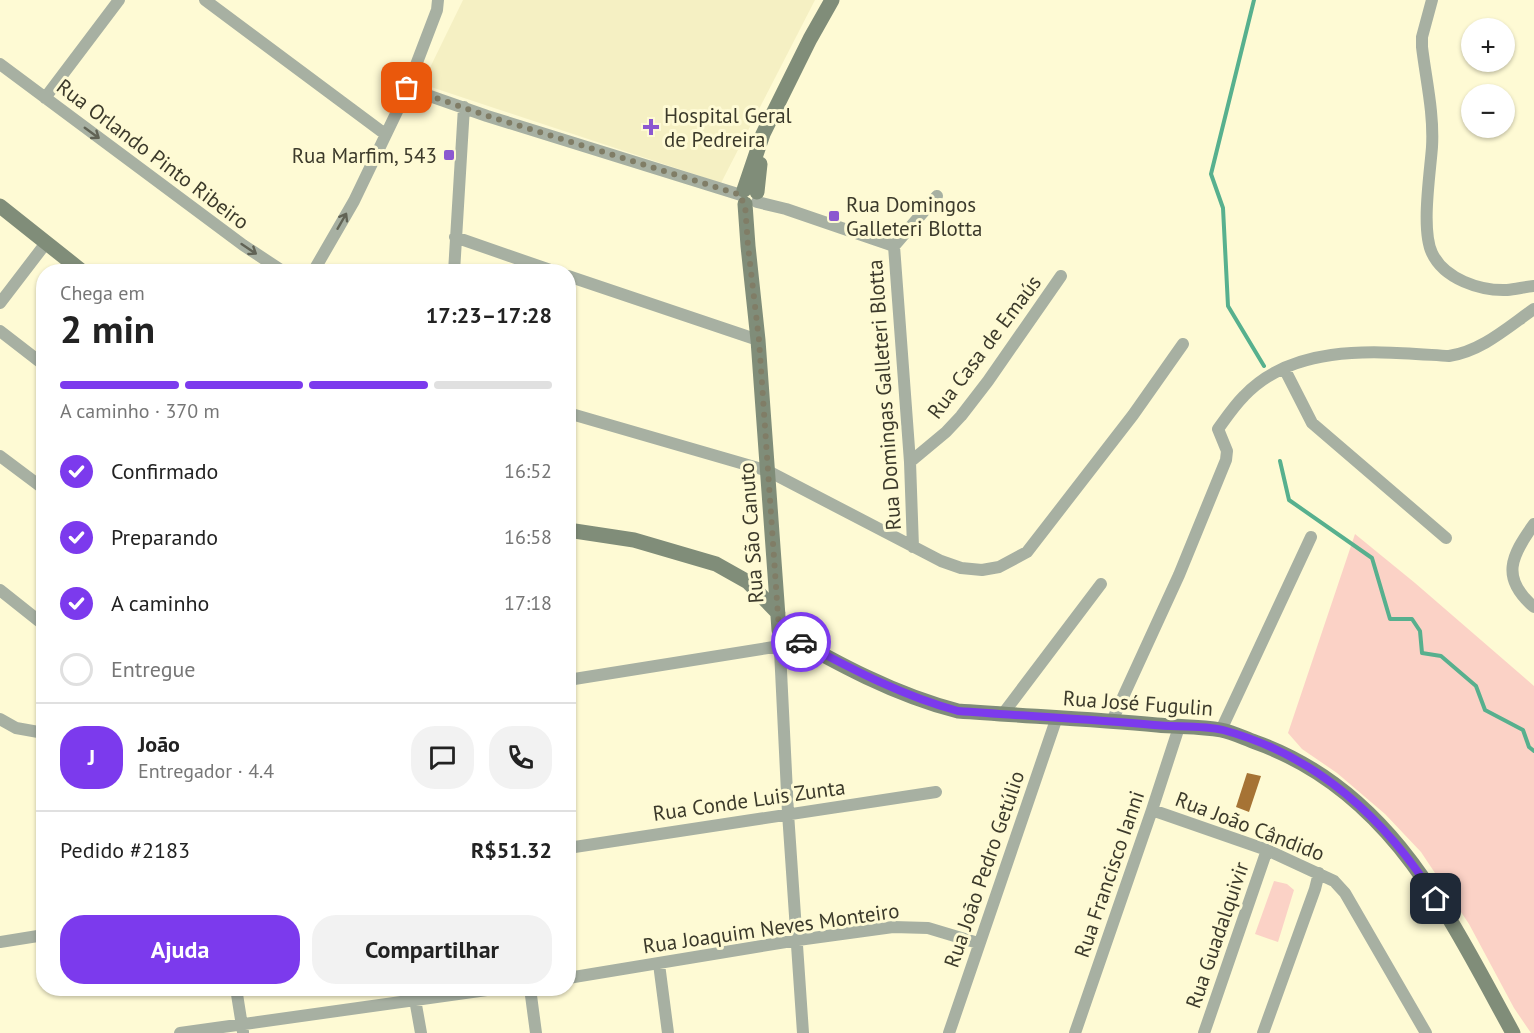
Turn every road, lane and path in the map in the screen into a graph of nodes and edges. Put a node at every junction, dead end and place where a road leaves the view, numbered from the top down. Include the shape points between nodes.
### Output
1 (119, 0) edge
2 (204, 0) edge
3 (832, 0) edge
4 (1432, 0) edge
5 (438, 5) edge
6 (0, 64) edge
7 (407, 88) junction
8 (45, 98) junction
9 (464, 107) junction
10 (385, 134) junction
11 (937, 196) dead end
12 (751, 198) junction
13 (0, 206) edge
14 (455, 237) junction
15 (46, 243) junction
16 (894, 246) junction
17 (73, 264) edge
18 (272, 264) edge
19 (318, 264) edge
20 (454, 264) edge
21 (533, 264) edge
22 (1061, 276) dead end
23 (576, 279) edge
24 (1534, 286) edge
25 (0, 303) edge
26 (1534, 309) edge
27 (0, 331) edge
28 (759, 340) junction
29 (1183, 344) dead end
30 (36, 359) edge
31 (1284, 368) junction
32 (576, 415) edge
33 (0, 456) edge
34 (910, 462) junction
35 (768, 471) junction
36 (36, 483) edge
37 (1534, 524) edge
38 (576, 531) edge
39 (1311, 537) dead end
40 (1446, 538) dead end
41 (913, 547) junction
42 (1101, 584) dead end
43 (0, 590) edge
44 (1534, 607) edge
45 (778, 613) junction
46 (36, 619) edge
47 (780, 638) junction
48 (576, 678) edge
49 (1002, 715) junction
50 (1057, 717) junction
51 (0, 720) edge
52 (1112, 721) junction
53 (1179, 727) junction
54 (1221, 730) junction
55 (36, 732) edge
56 (936, 792) dead end
57 (1152, 810) junction
58 (788, 813) junction
59 (576, 847) edge
60 (1267, 850) junction
61 (1319, 873) junction
62 (36, 936) edge
63 (798, 940) junction
64 (0, 942) edge
65 (978, 944) junction
66 (659, 964) junction
67 (576, 977) edge
68 (237, 996) edge
69 (409, 996) edge
70 (414, 996) edge
71 (531, 996) edge
72 (243, 1029) edge
73 (180, 1033) edge
74 (421, 1033) edge
75 (536, 1033) edge
76 (669, 1033) edge
77 (803, 1033) edge
78 (949, 1033) edge
79 (1075, 1033) edge
80 (1204, 1033) edge
81 (1263, 1033) edge
82 (1426, 1033) edge
83 (1513, 1033) edge

1 - 8 street
2 - 10 street
3 - 12 street, Rua São Canuto via 763,134
4 - 24 street via 1422,46 1432,114 1428,206 1431,251 1438,264 1469,284 1505,290
5 - 7 street
6 - 8 street, Rua Orlando Pinto Ribeiro
7 - 9 street, Rua Domingas Galleteri Blotta
7 - 10 street
8 -> 18 street, Rua Orlando Pinto Ribeiro
9 - 12 street, Rua Domingas Galleteri Blotta
9 - 14 street
19 -> 10 street via 354,201
11 - 16 street
12 - 16 street, Rua Domingas Galleteri Blotta
12 - 28 street, Rua São Canuto via 748,246
13 - 15 street
14 - 20 street
14 - 21 street
15 - 17 street
15 - 25 street
16 - 34 street, Rua Domingas Galleteri Blotta
22 - 34 street, Rua Casa de Emaús via 961,416
23 - 28 street
26 - 31 street via 1481,345 1460,354 1341,352
27 - 30 street
28 - 35 street, Rua São Canuto
29 - 41 street via 1027,552 999,567 982,570 961,568
31 - 40 street via 1312,423
31 - 52 street via 1244,396 1218,429 1227,451 1226,460
32 - 35 street
33 - 36 street
34 - 41 street, Rua Domingas Galleteri Blotta
35 - 41 street
35 - 45 street, Rua São Canuto
37 - 44 street via 1522,540 1511,572 1517,589
38 - 45 street via 634,540 716,564 748,582
39 - 54 street
42 - 49 street
43 - 46 street
45 - 47 street, Rua São Canuto
47 - 48 street
47 - 49 street, Rua José Fugulin via 930,704
47 - 58 street, Rua São Canuto
49 - 50 street, Rua José Fugulin
50 - 52 street, Rua José Fugulin
50 - 65 street, Rua João Pedro Getúlio
51 - 55 street
52 - 53 street, Rua José Fugulin
53 - 54 street, Rua José Fugulin
53 - 57 street, Rua Francisco Ianni
54 - 83 street, Rua José Fugulin via 1300,762 1360,805 1388,832 1457,932
56 - 58 street, Rua Conde Luis Zunta
57 - 60 street, Rua João Cândido
57 - 79 street, Rua Francisco Ianni
58 - 59 street, Rua Conde Luis Zunta
58 - 63 street, Rua São Canuto
60 - 61 street, Rua João Cândido
60 - 80 street, Rua Guadalquivir
61 - 81 street
61 - 82 street, Rua João Cândido via 1334,880 1346,893
62 - 64 street
63 - 65 street, Rua Joaquim Neves Monteiro via 905,926 928,928
63 - 66 street, Rua Joaquim Neves Monteiro
63 - 77 street, Rua São Canuto
65 - 78 street, Rua João Pedro Getúlio
66 - 67 street, Rua Joaquim Neves Monteiro
66 - 76 street
68 - 72 street
69 - 72 street
70 - 74 street
71 - 75 street
72 - 73 street

